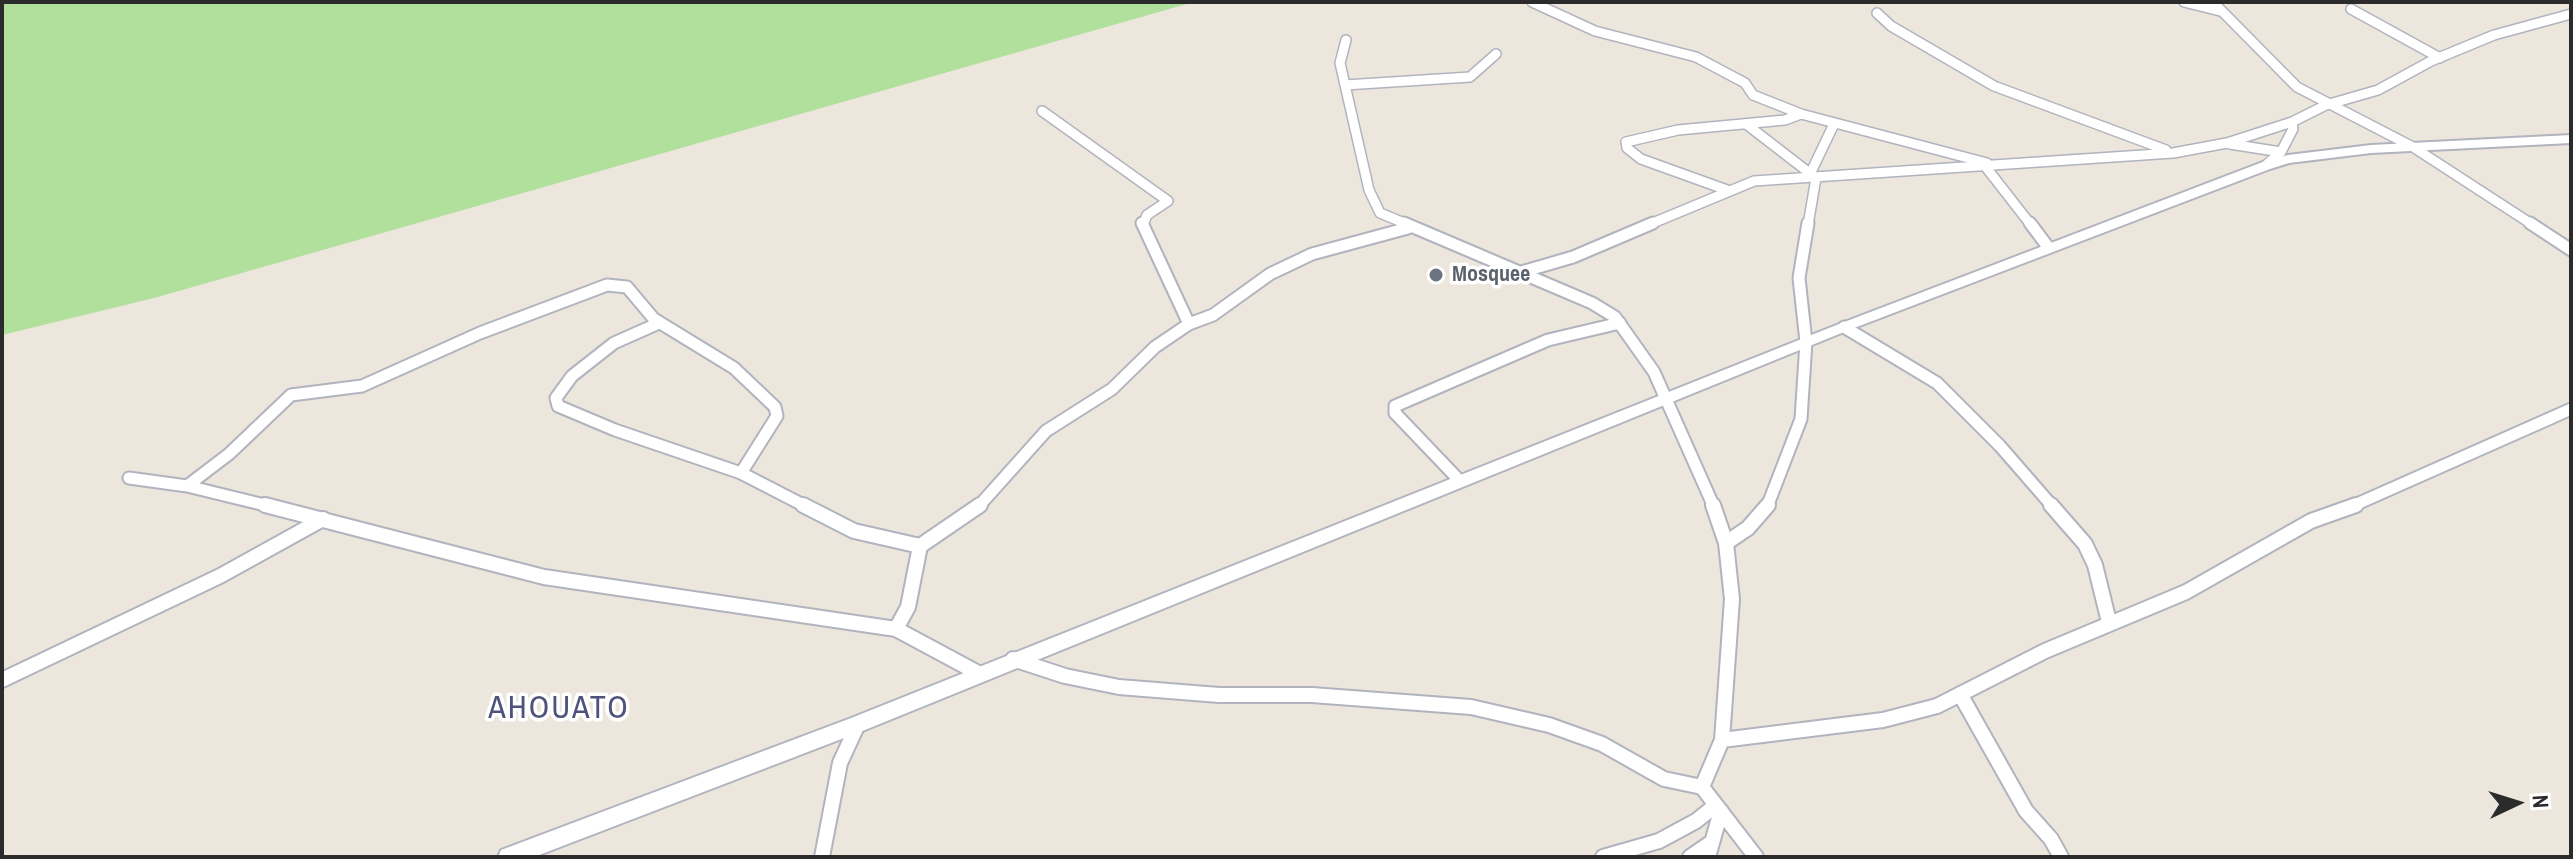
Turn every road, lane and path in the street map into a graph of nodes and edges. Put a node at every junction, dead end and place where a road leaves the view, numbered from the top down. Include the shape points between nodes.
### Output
1 (1532, 2) edge
2 (2184, 2) edge
3 (2213, 2) edge
4 (2351, 9) dead end
5 (2223, 12) junction
6 (1877, 13) dead end
7 (2571, 14) edge
8 (1346, 40) dead end
9 (1496, 54) dead end
10 (2440, 58) junction
11 (1345, 85) junction
12 (1771, 102) junction
13 (2326, 105) junction
14 (1042, 111) dead end
15 (1801, 114) junction
16 (2292, 122) junction
17 (1749, 123) junction
18 (1834, 124) junction
19 (2571, 139) edge
20 (2227, 143) junction
21 (2413, 147) junction
22 (2281, 152) junction
23 (2173, 153) junction
24 (1990, 166) junction
25 (2265, 166) junction
26 (1814, 175) junction
27 (1727, 190) junction
28 (1408, 228) junction
29 (2048, 247) junction
30 (2571, 250) edge
31 (1518, 273) junction
32 (659, 323) junction
33 (1620, 323) junction
34 (1189, 324) junction
35 (1844, 327) junction
36 (1806, 342) junction
37 (1666, 397) junction
38 (2571, 409) edge
39 (741, 473) junction
40 (129, 478) dead end
41 (1459, 480) junction
42 (187, 486) junction
43 (323, 519) junction
44 (1726, 543) junction
45 (920, 546) junction
46 (2109, 622) junction
47 (896, 629) junction
48 (1012, 659) junction
49 (978, 673) junction
50 (2, 680) edge
51 (1960, 694) junction
52 (858, 724) junction
53 (1722, 740) junction
54 (1702, 787) junction
55 (1718, 808) junction
56 (1709, 851) edge
57 (509, 857) edge
58 (822, 857) edge
59 (1603, 857) edge
60 (1690, 857) edge
61 (1756, 857) edge
62 (2061, 857) edge

1 - 12 street via 1595,31 1696,57
2 - 5 street
3 - 5 street
4 - 10 street
5 - 13 street via 2297,87
6 - 23 street via 1994,86
7 - 10 street via 2494,35
8 - 11 street via 1340,63
9 - 11 street via 1470,77
10 - 13 street via 2378,90
11 - 28 street via 1374,205
12 - 15 street
12 - 17 street
13 - 16 street
13 - 21 street
14 - 34 street via 1168,201 1142,223
15 - 17 street
15 - 18 street
16 - 20 street
16 - 22 street
17 - 26 street via 1764,141
17 - 27 street via 1626,142 1641,159
18 - 24 street
18 - 26 street
19 - 21 street
20 - 22 street
20 - 23 street
21 - 25 street via 2324,153
21 - 30 street
22 - 25 street
23 - 24 street
24 - 26 street
24 - 29 street
25 - 29 street
26 - 27 street via 1754,181
26 - 36 street via 1799,278
27 - 31 street via 1573,257
28 - 31 street
28 - 34 street via 1312,254 1270,274 1213,315
29 - 35 street
31 - 33 street via 1592,303
32 - 39 street via 734,368 775,407 777,416
32 - 39 street via 614,343 572,376 556,398 558,406
32 - 42 street via 627,287 607,285 480,333 362,386 291,395
33 - 37 street
33 - 41 street via 1548,340 1395,406 1395,413
34 - 45 street via 1155,347 1112,389 1046,431 970,515
35 - 36 street
35 - 46 street via 1937,383 2000,446 2085,544
36 - 37 street
36 - 44 street via 1801,419 1785,468 1770,503
37 - 41 street
37 - 44 street
38 - 46 street via 2380,496 2311,521 2186,592
39 - 45 street via 854,531
40 - 42 street
41 - 48 street
42 - 43 street
43 - 47 street via 544,577
43 - 50 street via 220,576
44 - 53 street via 1732,599
45 - 47 street via 908,607
46 - 51 street
47 - 49 street
48 - 49 street
48 - 54 street via 1119,687 1471,707 1549,725 1602,744 1664,779
49 - 52 street
51 - 53 street via 1912,715
51 - 62 street via 2026,811
52 - 57 street
52 - 58 street via 840,763
53 - 54 street
54 - 55 street
55 - 56 street
55 - 59 street via 1659,841
55 - 61 street
56 - 60 street

